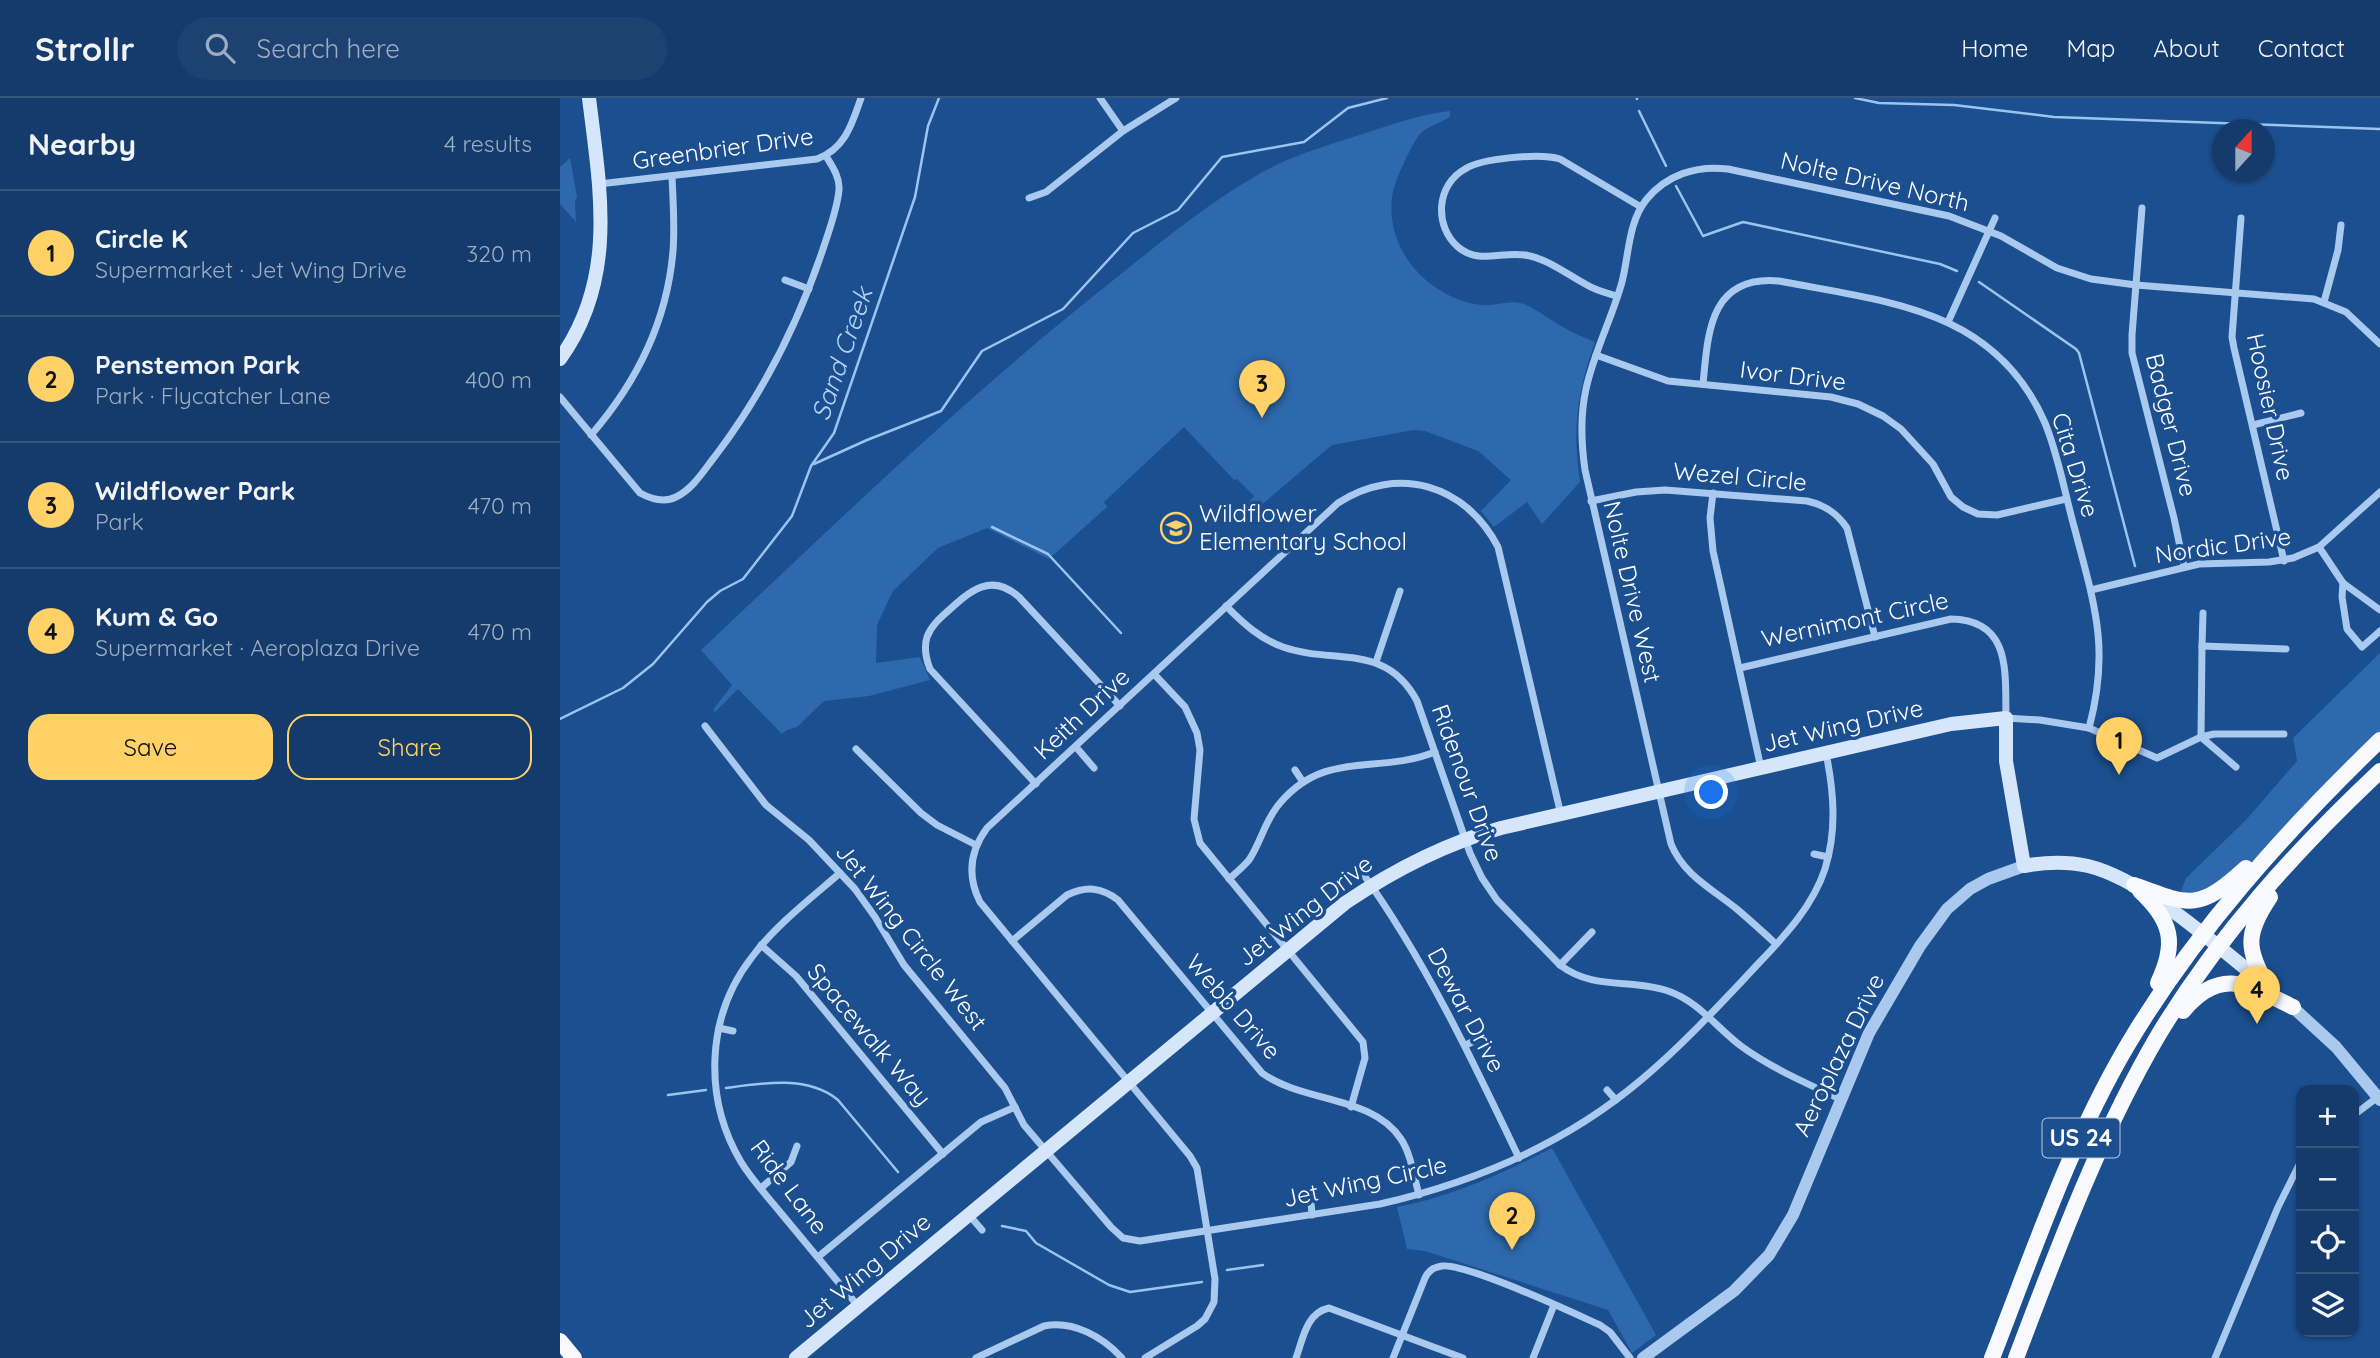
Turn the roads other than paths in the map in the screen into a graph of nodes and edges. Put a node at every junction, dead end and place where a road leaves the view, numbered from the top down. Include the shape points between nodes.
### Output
1 (589, 98) edge
2 (861, 98) edge
3 (1100, 98) edge
4 (1176, 98) edge
5 (1123, 131) junction
6 (826, 156) junction
7 (672, 176) junction
8 (599, 184) junction
9 (1029, 198) dead end
10 (1641, 207) junction
11 (2142, 208) dead end
12 (1995, 218) dead end
13 (2241, 218) dead end
14 (2341, 225) dead end
15 (1989, 230) junction
16 (785, 280) dead end
17 (2136, 285) junction
18 (809, 289) junction
19 (2235, 293) junction
20 (1617, 296) junction
21 (2324, 302) junction
22 (1948, 322) junction
23 (2380, 344) edge
24 (1597, 355) junction
25 (560, 359) edge
26 (1703, 384) junction
27 (560, 397) edge
28 (2301, 413) dead end
29 (2253, 425) junction
30 (591, 435) junction
31 (2380, 492) edge
32 (1713, 493) junction
33 (2066, 499) junction
34 (666, 500) junction
35 (1591, 501) junction
36 (667, 511) dead end
37 (2319, 547) junction
38 (2284, 561) junction
39 (2184, 566) junction
40 (2343, 583) junction
41 (2091, 590) junction
42 (1400, 591) dead end
43 (1226, 606) junction
44 (2380, 610) edge
45 (2203, 612) dead end
46 (2380, 631) edge
47 (1875, 637) junction
48 (2202, 646) junction
49 (2286, 649) dead end
50 (1376, 662) junction
51 (1740, 668) junction
52 (1154, 674) junction
53 (1120, 706) junction
54 (2006, 718) junction
55 (705, 726) dead end
56 (2089, 728) junction
57 (2284, 734) dead end
58 (2201, 737) junction
59 (2380, 740) edge
60 (1076, 747) junction
61 (856, 749) dead end
62 (1435, 752) junction
63 (1826, 753) junction
64 (2236, 767) dead end
65 (1094, 768) dead end
66 (1761, 768) junction
67 (1296, 770) dead end
68 (2380, 771) edge
69 (1303, 782) junction
70 (1036, 784) junction
71 (1658, 792) junction
72 (1561, 815) junction
73 (2302, 817) junction
74 (2326, 823) junction
75 (1466, 839) junction
76 (976, 845) junction
77 (1814, 854) dead end
78 (1828, 857) junction
79 (2024, 866) junction
80 (1361, 871) dead end
81 (840, 873) junction
82 (1229, 879) junction
83 (1371, 885) junction
84 (2134, 885) junction
85 (1592, 932) dead end
86 (2202, 934) junction
87 (1012, 941) junction
88 (1776, 944) junction
89 (761, 945) junction
90 (2218, 948) junction
91 (1287, 950) junction
92 (1560, 965) junction
93 (2268, 987) junction
94 (2293, 1007) junction
95 (1211, 1014) junction
96 (1709, 1016) junction
97 (719, 1028) junction
98 (733, 1031) dead end
99 (1478, 1039) dead end
100 (1466, 1045) junction
101 (2127, 1046) junction
102 (2141, 1066) junction
103 (1128, 1082) junction
104 (1607, 1090) dead end
105 (2379, 1098) edge
106 (1840, 1099) junction
107 (1616, 1100) junction
108 (1015, 1107) junction
109 (1351, 1107) junction
110 (2359, 1112) edge
111 (797, 1146) dead end
112 (1046, 1151) junction
113 (943, 1153) junction
114 (1519, 1158) junction
115 (2296, 1171) edge
116 (761, 1188) junction
117 (1419, 1195) junction
118 (1311, 1202) dead end
119 (969, 1214) junction
120 (1312, 1215) junction
121 (982, 1230) dead end
122 (1207, 1231) junction
123 (818, 1257) junction
124 (1553, 1305) junction
125 (858, 1306) junction
126 (1402, 1335) junction
127 (560, 1341) edge
128 (574, 1358) edge
129 (796, 1358) edge
130 (976, 1358) edge
131 (1122, 1358) edge
132 (1145, 1358) edge
133 (1296, 1358) edge
134 (1393, 1358) edge
135 (1464, 1358) edge
136 (1533, 1358) edge
137 (1630, 1358) edge
138 (1643, 1358) edge
139 (1992, 1358) edge
140 (2015, 1358) edge
141 (2215, 1358) edge

1 - 8 main road
2 - 6 street, Greenbrier Drive via 847,136
3 - 5 street
4 - 5 street
5 - 9 street via 1046,192
6 - 7 street, Greenbrier Drive
6 - 18 street via 839,190
7 - 8 street, Greenbrier Drive
7 - 30 street via 673,250 661,316 634,378
8 - 25 main road via 601,243 596,279 581,321
10 - 15 street, Nolte Drive North via 1675,177 1719,168 1940,213
10 - 20 street, Nolte Drive West
10 - 20 street via 1549,156 1469,167 1450,183 1442,200 1441,219 1447,234 1468,254 1532,256
11 - 17 street, Badger Drive
12 - 15 street
13 - 19 street, Hoosier Drive
14 - 21 street
15 - 17 street, Nolte Drive North via 2067,272
15 - 22 street
16 - 18 street
17 - 19 street, Nolte Drive North
17 - 39 street, Badger Drive via 2132,354
18 - 34 street via 743,419 698,478
19 - 21 street, Nolte Drive North
19 - 29 street, Hoosier Drive via 2234,348
20 - 24 street, Nolte Drive West
21 - 23 street, Nolte Drive North via 2356,318
22 - 26 street, Cita Drive via 1921,311 1847,295 1758,281 1740,288 1714,313
22 - 33 street, Cita Drive via 1992,350 2029,392 2049,435
24 - 26 street, Ivor Drive via 1661,379
24 - 35 street, Nolte Drive West via 1586,388 1581,429
26 - 33 street, Ivor Drive via 1858,404 1901,429 1933,464 1951,497 1978,514 1997,515
27 - 30 street
28 - 29 street
29 - 38 street, Hoosier Drive
30 - 34 street via 640,493
31 - 37 street, Nordic Drive
32 - 35 street, Wezel Circle via 1665,490
32 - 47 street, Wezel Circle via 1807,501 1825,506 1842,519 1852,540
32 - 51 street via 1711,540
33 - 41 street, Cita Drive
34 - 36 street
35 - 71 street, Nolte Drive West
37 - 38 street, Nordic Drive
37 - 40 street
38 - 39 street, Nordic Drive
39 - 41 street, Nordic Drive
40 - 44 street
40 - 46 street via 2347,629 2362,648
41 - 56 street, Cita Drive via 2100,670
42 - 50 street
43 - 50 street, Ridenour Drive via 1256,633 1283,647
43 - 52 street, Keith Drive
43 - 72 street, Keith Drive via 1338,503 1359,491 1410,484 1455,498 1484,523 1503,558
45 - 48 street
47 - 51 street, Wernimont Circle
47 - 54 street, Wernimont Circle via 1951,619 1980,625 1994,636 2004,660
48 - 49 street
48 - 58 street
50 - 62 street, Ridenour Drive via 1391,669 1411,690
51 - 66 street
52 - 53 street, Keith Drive
52 - 82 street via 1185,707 1194,724 1200,751 1196,834
53 - 60 street, Keith Drive
53 - 70 street via 1019,597 1004,587 977,587 937,621 927,637 930,669
54 - 56 street, Jet Wing Drive
54 - 63 main road, Jet Wing Drive via 1951,724
54 - 79 main road, Wernimont Circle via 2007,761
55 - 81 street, Jet Wing Circle West via 766,805
56 - 58 street, Jet Wing Drive via 2157,758
57 - 58 street
58 - 64 street
59 - 73 highway, US 24
60 - 65 street
60 - 70 street, Keith Drive
61 - 76 street via 921,813
62 - 69 street via 1397,763 1342,766
62 - 75 street, Ridenour Drive
63 - 66 main road, Jet Wing Drive
63 - 78 street, Jet Wing Circle via 1834,807
66 - 71 main road, Jet Wing Drive
67 - 69 street
68 - 74 highway, US 24
69 - 82 street via 1274,809 1248,860
70 - 76 street, Keith Drive via 987,828
71 - 72 main road, Jet Wing Drive
71 - 88 street, Nolte Drive West via 1680,862
72 - 75 main road, Jet Wing Drive
73 - 84 highway via 2207,898 2177,901
73 - 86 highway, US 24
74 - 90 highway, US 24
74 - 93 highway via 2252,927 2252,956
75 - 83 main road, Jet Wing Drive
75 - 92 street, Ridenour Drive via 1488,888
76 - 87 street via 971,876 976,893
77 - 78 street
78 - 88 street, Jet Wing Circle via 1813,898
79 - 84 main road, Aeroplaza Drive via 2077,864
79 - 106 street, Aeroplaza Drive via 1970,889 1937,921 1876,1018
80 - 83 street, Dewar Drive
81 - 89 street, Ride Lane
81 - 108 street, Jet Wing Circle West via 865,901 904,965 1005,1087
82 - 91 street
83 - 91 main road, Jet Wing Drive
83 - 100 street, Dewar Drive
84 - 86 main road, Aeroplaza Drive
84 - 101 highway via 2159,909 2170,941 2163,973
85 - 92 street
86 - 90 main road, Aeroplaza Drive
86 - 101 highway, US 24
87 - 95 street, Webb Drive via 1067,895 1085,888 1102,890 1118,900
87 - 103 street
88 - 96 street, Jet Wing Circle
89 - 97 street, Ride Lane via 738,978
89 - 113 street, Spacewalk Way via 796,976
90 - 93 main road, Aeroplaza Drive
90 - 102 highway, US 24
91 - 95 main road, Jet Wing Drive
91 - 109 street via 1363,1042 1366,1058
92 - 96 street, Ridenour Drive via 1590,981 1670,991
93 - 94 street, Aeroplaza Drive
94 - 102 highway via 2241,984 2207,988 2191,1001
94 - 105 street, Aeroplaza Drive via 2336,1047
95 - 103 main road, Jet Wing Drive
95 - 109 street, Webb Drive via 1270,1079
96 - 106 street, Ridenour Drive via 1752,1054
96 - 107 street, Jet Wing Circle
97 - 98 street
97 - 116 street, Ride Lane via 714,1062 722,1119 743,1164
99 - 100 street
100 - 114 street, Dewar Drive
101 - 139 highway, US 24 via 2063,1179
102 - 140 highway, US 24 via 2088,1175
103 - 112 main road, Jet Wing Drive
103 - 122 street via 1194,1162
104 - 107 street
105 - 110 street
106 - 138 street, Aeroplaza Drive via 1793,1215 1769,1255 1734,1291
107 - 114 street, Jet Wing Circle
108 - 112 street, Jet Wing Circle West
108 - 113 street via 981,1122
109 - 117 street, Webb Drive via 1378,1116 1402,1140
111 - 116 street via 792,1162
112 - 119 main road, Jet Wing Drive
112 - 122 street, Jet Wing Circle via 1123,1238 1140,1241
113 - 123 street
114 - 117 street, Jet Wing Circle
115 - 141 street
116 - 123 street, Ride Lane
117 - 120 street, Jet Wing Circle
118 - 120 street
119 - 121 street
119 - 125 main road, Jet Wing Drive
120 - 122 street, Jet Wing Circle
122 - 132 street via 1216,1292 1211,1310 1197,1326
123 - 125 street, Ride Lane
124 - 126 street via 1478,1274 1438,1267 1427,1273
124 - 136 street
124 - 137 street via 1600,1325
125 - 129 main road, Jet Wing Drive
126 - 133 street via 1324,1309 1310,1320
126 - 134 street
126 - 135 street
127 - 128 highway
130 - 131 street via 1055,1324 1101,1339

